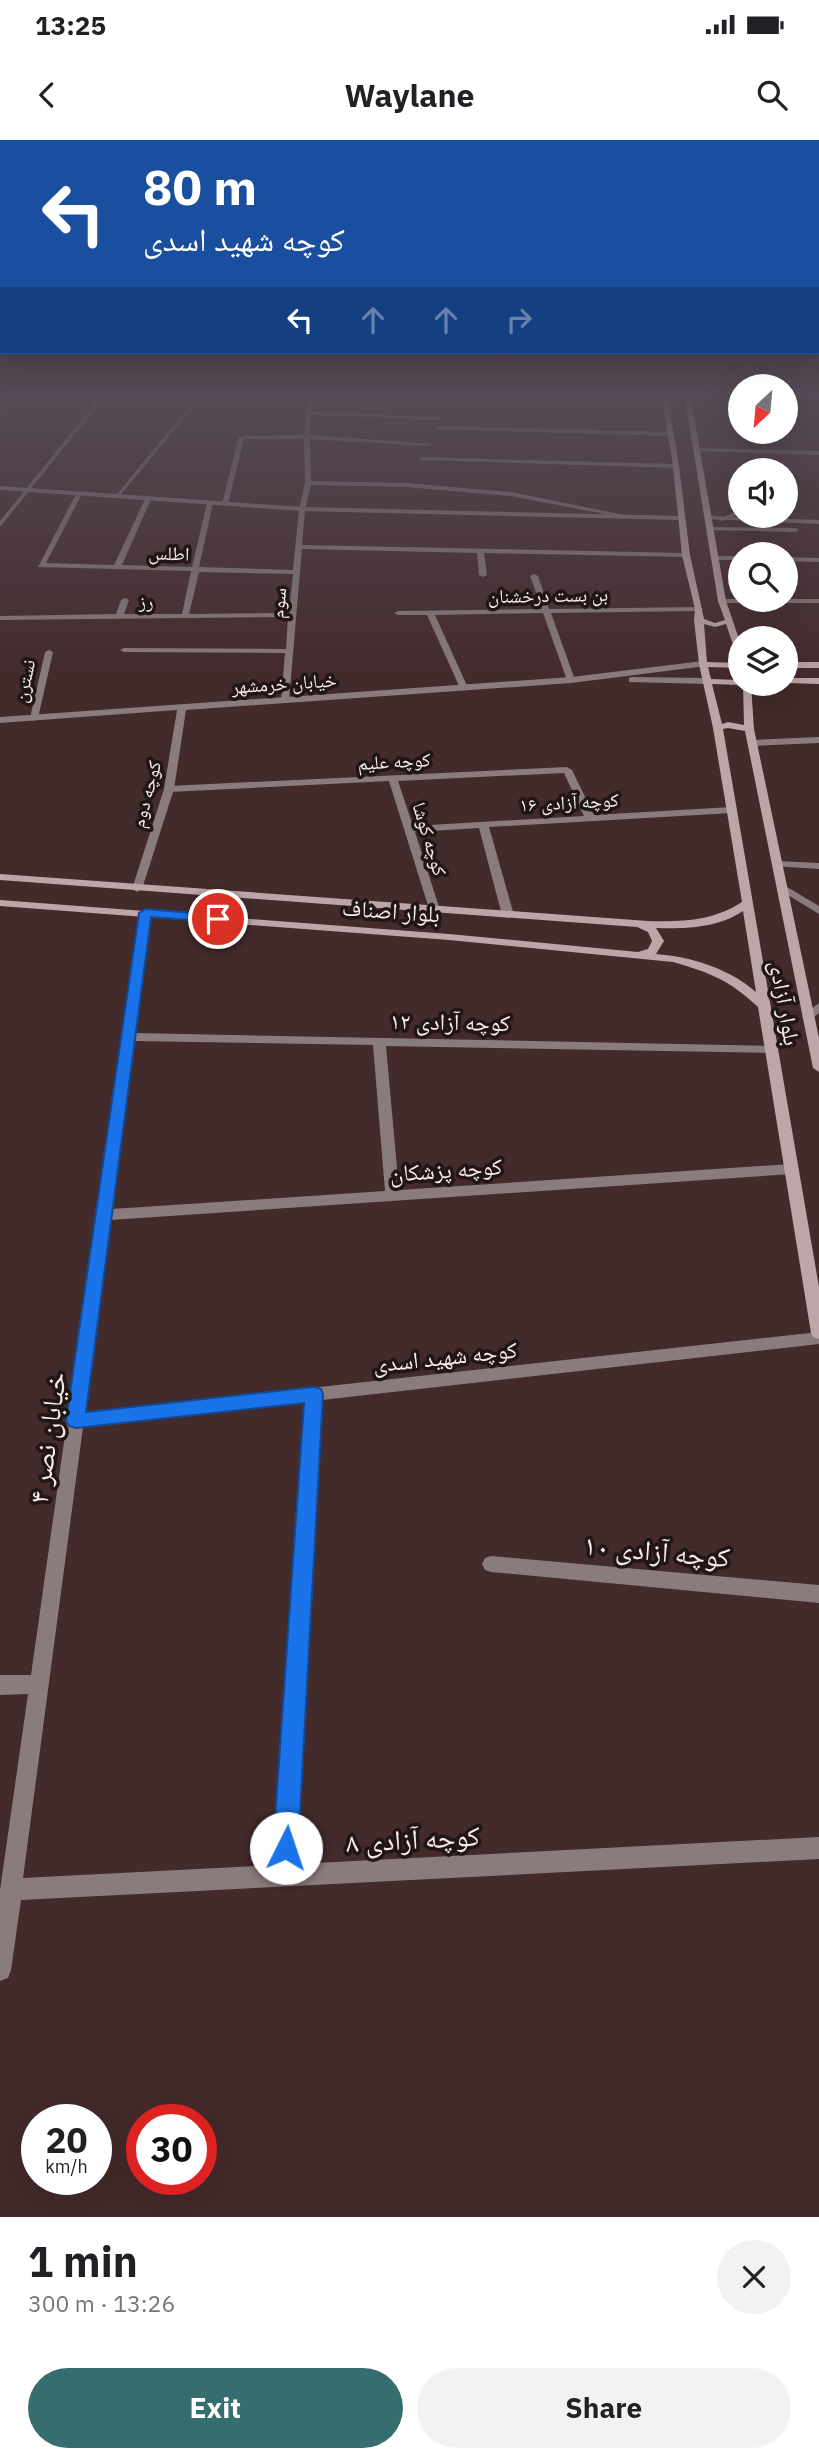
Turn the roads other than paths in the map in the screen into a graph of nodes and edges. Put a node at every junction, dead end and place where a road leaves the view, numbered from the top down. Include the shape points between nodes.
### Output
1 (28, 490) joint
2 (121, 490) edge
3 (228, 490) edge
4 (306, 490) edge
5 (463, 490) edge
6 (678, 490) edge
7 (703, 490) edge
8 (79, 494) junction
9 (116, 496) junction
10 (148, 499) junction
11 (210, 503) junction
12 (225, 504) junction
13 (302, 509) junction
14 (626, 516) junction
15 (728, 517) edge
16 (681, 518) junction
17 (708, 518) junction
18 (722, 519) junction
19 (728, 519) edge
20 (798, 521) edge
21 (819, 522) edge
22 (0, 525) edge
23 (750, 528) edge
24 (710, 530) junction
25 (758, 530) junction
26 (819, 531) edge
27 (298, 547) junction
28 (480, 551) junction
29 (686, 555) junction
30 (715, 558) junction
31 (728, 558) edge
32 (798, 559) edge
33 (819, 560) edge
34 (117, 567) junction
35 (196, 569) junction
36 (296, 572) junction
37 (483, 575) dead end
38 (534, 576) dead end
39 (125, 600) dead end
40 (722, 601) junction
41 (819, 601) edge
42 (699, 609) junction
43 (546, 611) junction
44 (430, 612) junction
45 (398, 613) dead end
46 (292, 615) junction
47 (186, 616) junction
48 (119, 617) junction
49 (0, 618) edge
50 (698, 620) junction
51 (730, 621) junction
52 (732, 626) edge
53 (124, 650) dead end
54 (289, 651) junction
55 (49, 652) dead end
56 (703, 664) junction
57 (728, 664) edge
58 (798, 665) edge
59 (819, 665) edge
60 (571, 680) junction
61 (707, 681) junction
62 (798, 681) edge
63 (819, 681) edge
64 (728, 682) edge
65 (464, 688) junction
66 (748, 696) edge
67 (285, 700) junction
68 (182, 707) junction
69 (34, 718) junction
70 (0, 720) edge
71 (718, 728) junction
72 (750, 729) junction
73 (819, 740) edge
74 (752, 743) junction
75 (393, 779) junction
76 (169, 789) junction
77 (732, 810) junction
78 (591, 818) junction
79 (483, 825) junction
80 (409, 829) junction
81 (777, 864) junction
82 (819, 866) edge
83 (0, 877) edge
84 (782, 887) junction
85 (137, 889) junction
86 (0, 903) edge
87 (747, 903) junction
88 (434, 910) junction
89 (819, 911) edge
90 (145, 913) junction
91 (508, 915) junction
92 (638, 923) junction
93 (639, 955) junction
94 (765, 1006) junction
95 (819, 1007) edge
96 (808, 1016) junction
97 (128, 1037) junction
98 (379, 1042) junction
99 (772, 1049) junction
100 (819, 1068) edge
101 (792, 1169) junction
102 (392, 1196) junction
103 (104, 1216) junction
104 (819, 1336) edge
105 (314, 1394) junction
106 (76, 1421) junction
107 (491, 1564) dead end
108 (819, 1594) edge
109 (40, 1684) junction
110 (0, 1685) edge
111 (819, 1848) edge
112 (284, 1876) junction
113 (11, 1890) junction
114 (0, 1970) edge

1 - 8 street
1 - 22 street
2 - 9 street
3 - 12 street
4 - 13 street, سوم
5 - 14 street
6 - 16 main road
7 - 17 main road
8 - 9 street
8 - 34 street, اطلس via 41,565
9 - 10 street
10 - 11 street
10 - 34 street
11 - 12 street
11 - 35 street
12 - 13 street
13 - 14 street
13 - 27 street, سوم
14 - 16 street
15 - 18 street
16 - 29 main road
17 - 18 street
17 - 24 main road
18 - 19 street
20 - 21 street
23 - 25 street
24 - 25 street
24 - 30 main road
25 - 26 street
27 - 28 street
27 - 36 street, سوم
28 - 29 street via 505,547
28 - 37 street
29 - 42 main road
30 - 31 street
30 - 40 main road
32 - 33 street
34 - 35 street, اطلس
35 - 36 street, اطلس
35 - 47 street
36 - 46 street, سوم
38 - 43 street
39 - 48 street
40 - 41 street
40 - 51 main road
42 - 43 street, بن بست درخشنان
42 - 50 main road
43 - 44 street, بن بست درخشنان
43 - 60 street
44 - 45 street, بن بست درخشنان
44 - 65 street
46 - 47 street, رز
46 - 54 street, سوم
47 - 48 street, رز
48 - 49 street, رز
50 - 51 main road via 715,625
50 - 56 main road
51 - 52 main road
53 - 54 street
54 - 67 street, سوم
55 - 69 street, نسترن
56 - 57 main road
56 - 60 street, خیابان خرمشهر
56 - 61 main road, بلوار آزادی
58 - 59 main road
60 - 61 street, خیابان خرمشهر
60 - 65 street, خیابان خرمشهر
61 - 64 main road
61 - 71 main road, بلوار آزادی
62 - 63 main road
65 - 67 street, خیابان خرمشهر
66 - 72 main road, بلوار آزادی
67 - 68 street, خیابان خرمشهر
68 - 69 street, خیابان خرمشهر
68 - 76 street, کوچه دوم
69 - 70 street, خیابان خرمشهر
71 - 72 main road
71 - 77 main road, بلوار آزادی
72 - 74 main road, بلوار آزادی
73 - 74 street
74 - 81 main road, بلوار آزادی
75 - 76 street, کوچه علیم
75 - 78 street, کوچه علیم via 567,770
75 - 80 street, کوچه کوشا
76 - 85 street, کوچه دوم
77 - 78 street, کوچه آزادی ۱۶
77 - 87 main road, بلوار آزادی
78 - 79 street, کوچه آزادی ۱۶
79 - 80 street, کوچه آزادی ۱۶
79 - 91 street
80 - 88 street, کوچه کوشا
81 - 82 street
81 - 84 main road, بلوار آزادی
83 - 85 main road, بلوار اصناف
84 - 89 street
84 - 96 main road, بلوار آزادی
85 - 88 main road, بلوار اصناف
86 - 90 main road, بلوار اصناف
87 - 92 main road, بلوار اصناف via 737,912 713,919
87 - 94 main road, بلوار آزادی
88 - 91 main road, بلوار اصناف
90 - 93 main road, بلوار اصناف
90 - 97 street, خیابان نصر ۴
91 - 92 main road, بلوار اصناف
92 - 93 main road via 652,930 658,941 653,951
93 - 94 main road, بلوار اصناف via 711,969 740,984
94 - 99 main road, بلوار آزادی
95 - 96 street
96 - 100 main road, بلوار آزادی
97 - 98 street, کوچه آزادی ۱۲
97 - 103 street, خیابان نصر ۴
98 - 99 street, کوچه آزادی ۱۲
98 - 102 street
99 - 101 main road, بلوار آزادی
101 - 102 street, کوچه پزشکان
101 - 104 main road, بلوار آزادی
102 - 103 street, کوچه پزشکان
103 - 106 street, خیابان نصر ۴
104 - 105 street, کوچه شهید اسدی
105 - 106 street, کوچه شهید اسدی
105 - 112 street
106 - 109 street, خیابان نصر ۴
107 - 108 street, کوچه آزادی ۱۰
109 - 110 street
109 - 113 street, خیابان نصر ۴
111 - 112 street, کوچه آزادی ۸
112 - 113 street, کوچه آزادی ۸
113 - 114 street, خیابان نصر ۴

